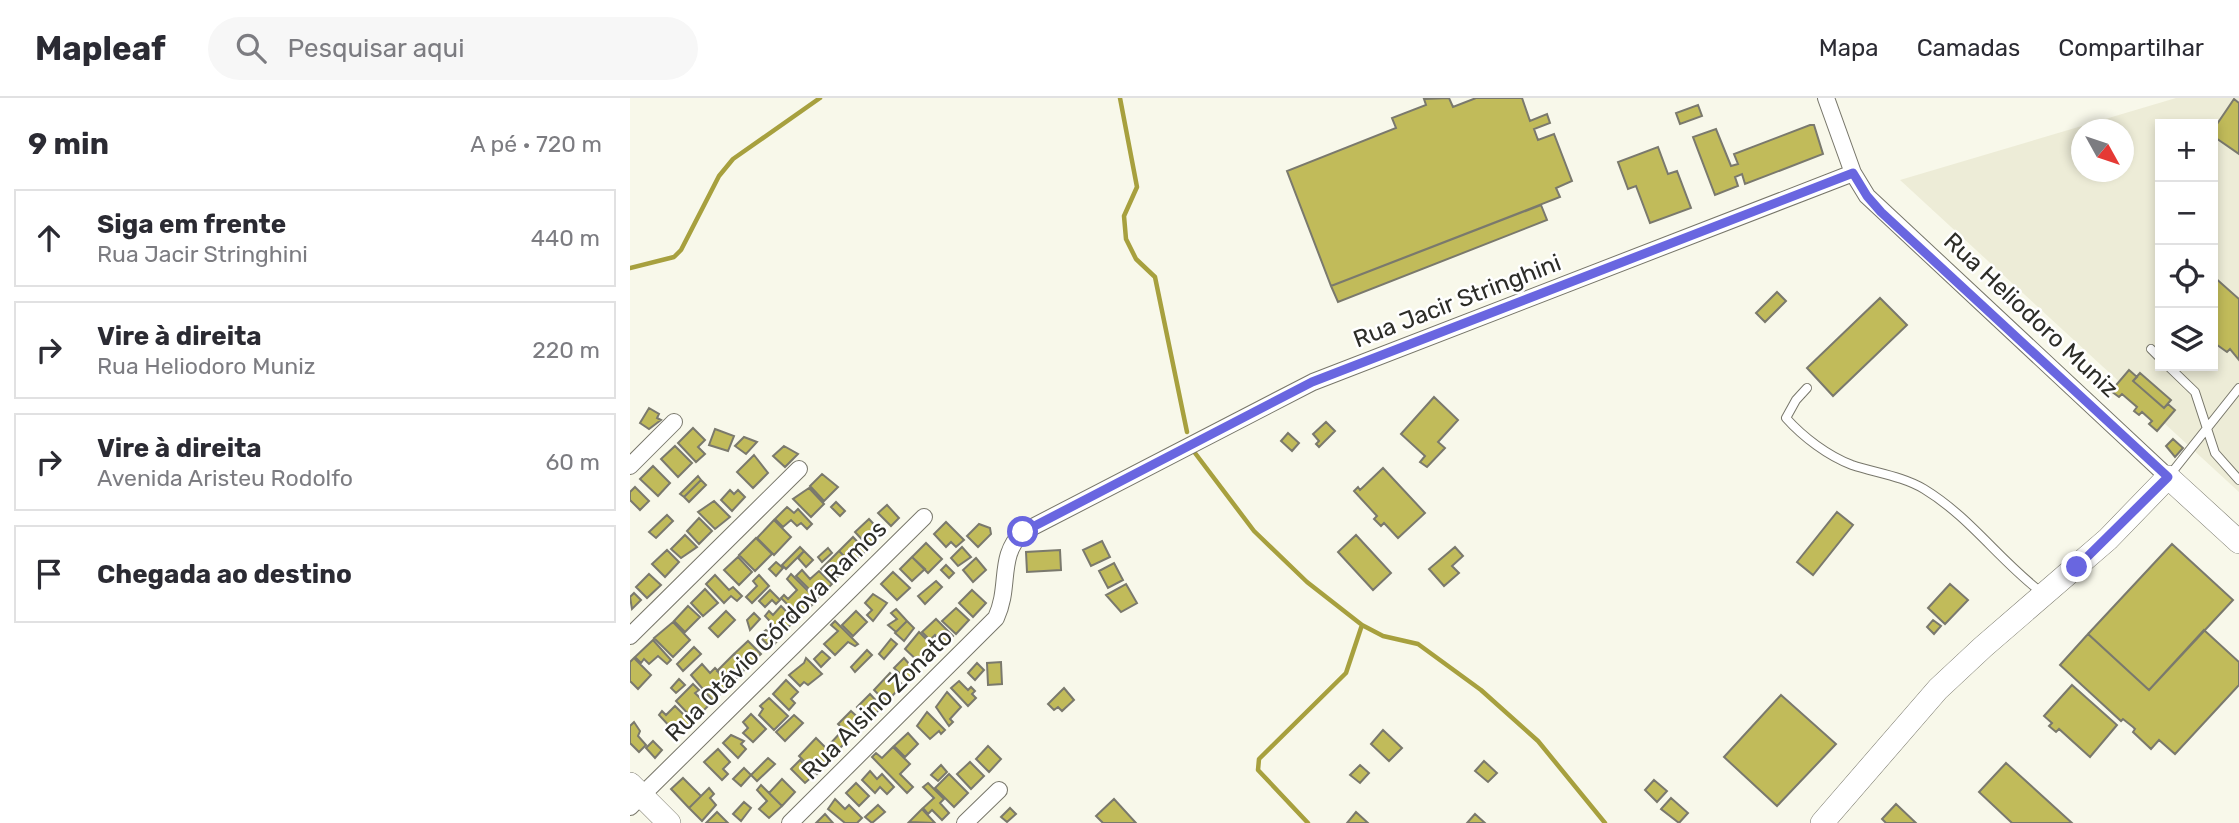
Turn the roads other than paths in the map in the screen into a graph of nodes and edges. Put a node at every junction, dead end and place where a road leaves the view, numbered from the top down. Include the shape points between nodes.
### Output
1 (1826, 98) edge
2 (1853, 173) junction
3 (2151, 349) dead end
4 (2155, 353) edge
5 (2173, 371) edge
6 (1807, 388) dead end
7 (2239, 388) edge
8 (674, 422) dead end
9 (2205, 431) junction
10 (631, 464) edge
11 (799, 469) dead end
12 (2168, 477) junction
13 (2239, 480) edge
14 (924, 517) dead end
15 (2239, 542) edge
16 (2043, 594) junction
17 (996, 618) joint
18 (630, 636) edge
19 (999, 790) dead end
20 (634, 796) edge
21 (669, 823) edge
22 (790, 823) edge
23 (965, 823) edge
24 (1822, 823) edge

1 - 2 street, Rua Heliodoro Muniz
2 - 12 street, Rua Heliodoro Muniz via 1881,212
2 - 17 street, Rua Jacir Stringhini via 1359,363 1236,419 1023,532 1008,550 1004,599
3 - 4 lane
5 - 9 lane via 2195,392
6 - 16 lane via 1786,418 1798,431 1839,460 1920,486 1939,498
7 - 9 lane
8 - 10 street
9 - 12 lane
9 - 13 lane via 2215,453
11 - 18 street
12 - 15 street, Rua Heliodoro Muniz
12 - 16 street via 2108,539
14 - 20 street, Rua Otávio Córdova Ramos
16 - 24 street via 1938,690
17 - 22 street, Rua Alsino Zonato
19 - 23 street
20 - 21 street

